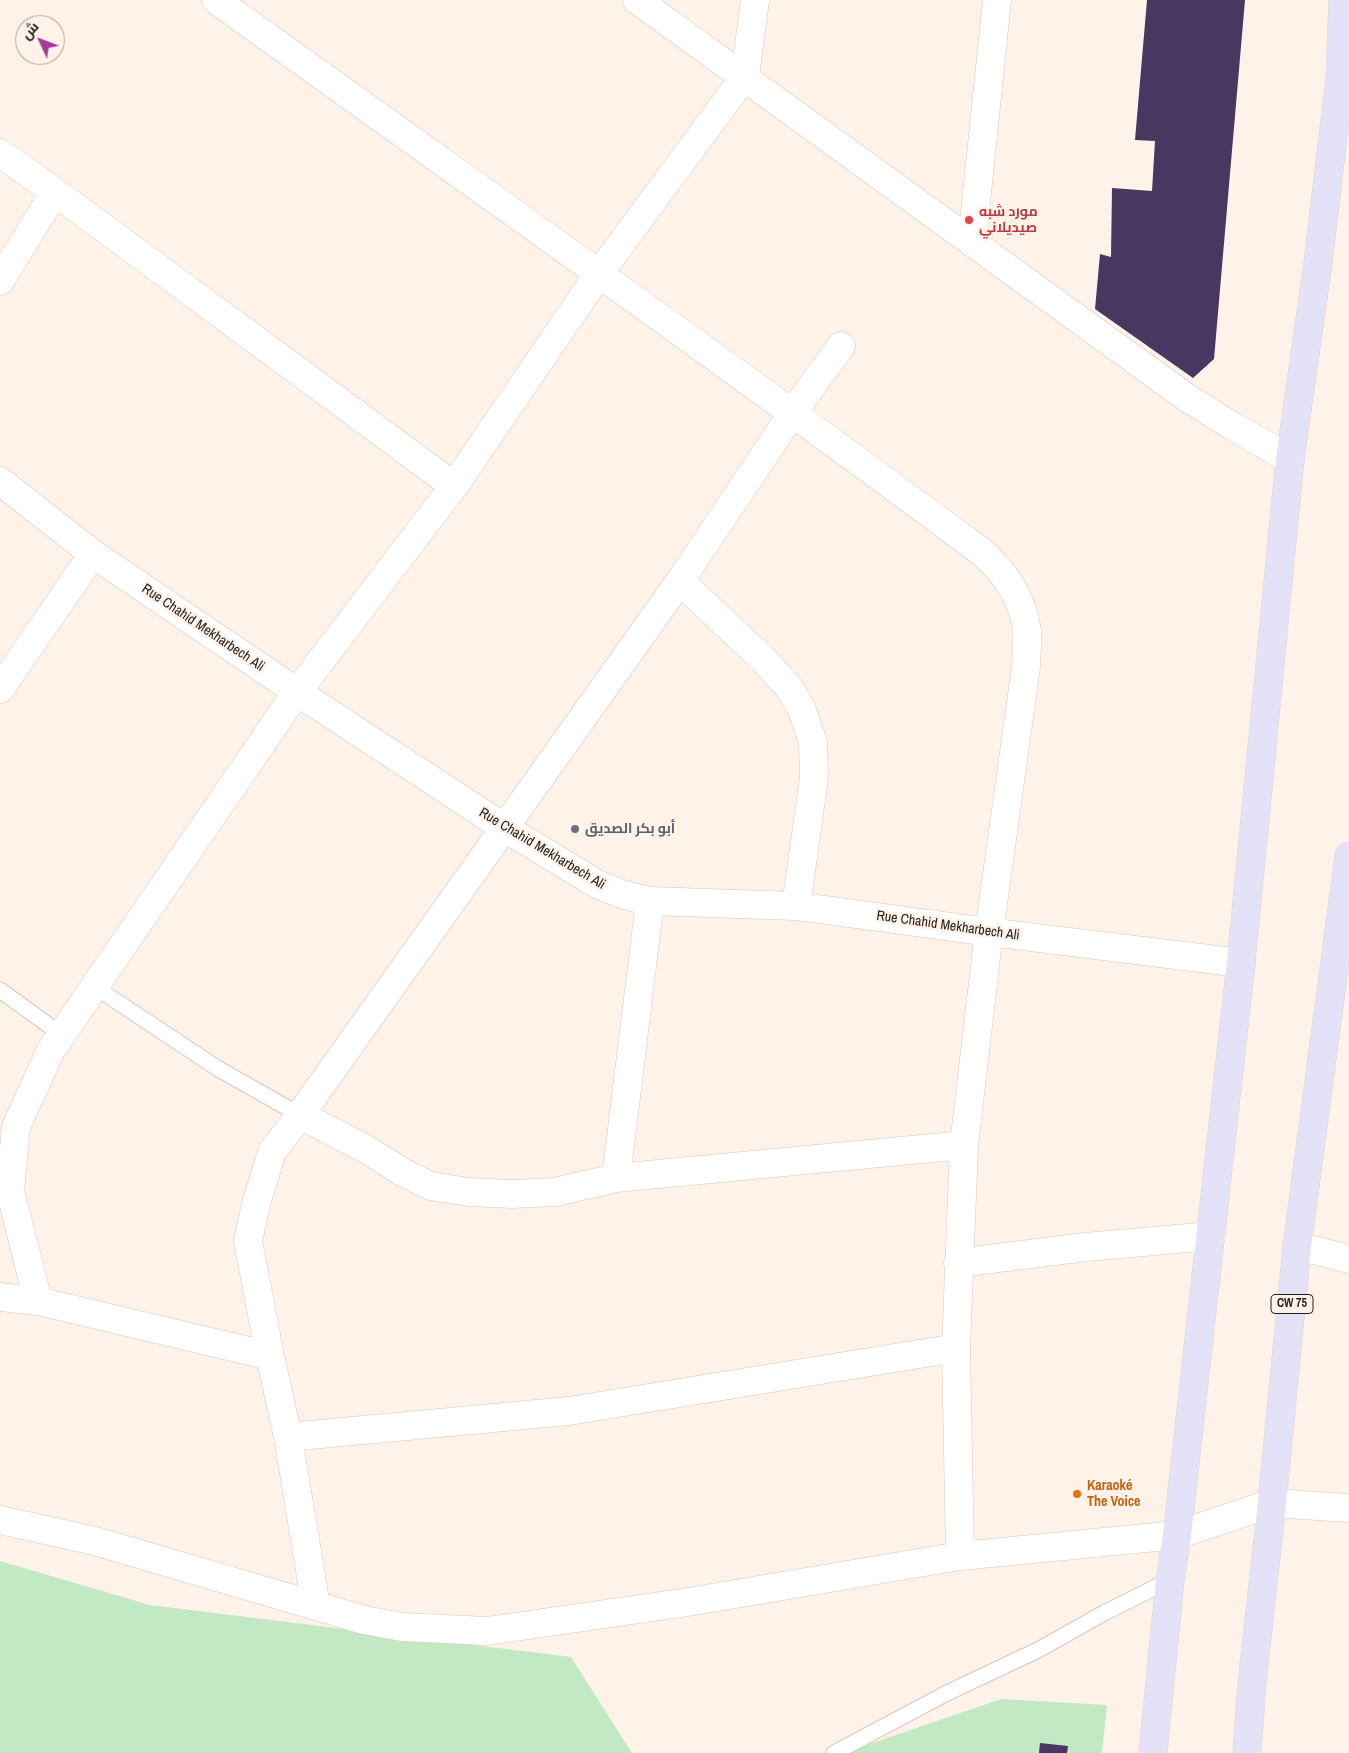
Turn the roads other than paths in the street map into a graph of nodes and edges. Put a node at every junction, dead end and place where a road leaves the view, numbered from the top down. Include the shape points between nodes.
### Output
1 (216, 0) edge
2 (637, 0) edge
3 (755, 0) edge
4 (997, 0) edge
5 (1343, 0) edge
6 (745, 76) junction
7 (0, 153) edge
8 (55, 192) junction
9 (972, 241) junction
10 (598, 275) junction
11 (0, 281) edge
12 (840, 346) dead end
13 (794, 412) junction
14 (1290, 459) junction
15 (0, 481) edge
16 (454, 486) junction
17 (93, 554) junction
18 (680, 581) junction
19 (0, 689) edge
20 (297, 692) junction
21 (505, 828) junction
22 (1349, 856) edge
23 (650, 901) junction
24 (796, 906) junction
25 (989, 932) junction
26 (1241, 963) junction
27 (95, 987) junction
28 (0, 990) edge
29 (62, 1035) junction
30 (300, 1116) junction
31 (964, 1145) junction
32 (616, 1178) junction
33 (1211, 1236) junction
34 (1297, 1246) junction
35 (1349, 1259) edge
36 (958, 1263) junction
37 (0, 1296) edge
38 (38, 1302) junction
39 (956, 1348) junction
40 (270, 1356) junction
41 (288, 1437) junction
42 (1272, 1503) junction
43 (1349, 1508) edge
44 (0, 1520) edge
45 (1177, 1535) junction
46 (960, 1556) junction
47 (1170, 1580) junction
48 (316, 1606) junction
49 (834, 1753) edge
50 (1153, 1753) edge
51 (1247, 1753) edge

1 - 10 street
2 - 6 street
3 - 6 street
4 - 9 street
5 - 14 main road via 1338,98
6 - 9 street
6 - 10 street
7 - 8 street
8 - 11 street
8 - 16 street
9 - 14 street via 1186,397
10 - 13 street
10 - 16 street
12 - 13 street
13 - 18 street
13 - 25 street via 983,552 1000,568 1022,608 1027,633 1026,667
14 - 26 main road
15 - 17 street, Rue Chahid Mekharbech Ali
16 - 20 street
17 - 19 street
17 - 20 street, Rue Chahid Mekharbech Ali
18 - 21 street
18 - 24 street via 763,659 787,685 801,707 813,742 814,778
20 - 21 street, Rue Chahid Mekharbech Ali
20 - 27 street
21 - 23 street, Rue Chahid Mekharbech Ali via 597,884
21 - 30 street
22 - 34 main road, CW 75
23 - 24 street, Rue Chahid Mekharbech Ali
23 - 32 street
24 - 25 street, Rue Chahid Mekharbech Ali
25 - 26 street, Rue Chahid Mekharbech Ali
25 - 31 street
26 - 33 main road
27 - 29 street
27 - 30 lane via 218,1068
28 - 29 lane
29 - 38 street via 51,1050 16,1127 10,1190
30 - 32 street via 430,1186 470,1192 529,1194 555,1192
30 - 40 street via 272,1152 248,1241
31 - 32 street
31 - 36 street
33 - 36 street
33 - 45 main road
34 - 35 street
34 - 42 main road, CW 75
36 - 39 street
37 - 38 street
38 - 40 street
39 - 41 street via 569,1411
39 - 46 street
40 - 41 street
41 - 48 street
42 - 43 street
42 - 45 street
42 - 51 main road, CW 75
44 - 48 street via 95,1541
45 - 46 street
45 - 47 main road
46 - 48 street via 688,1602 487,1631 402,1627
47 - 49 lane
47 - 50 main road

